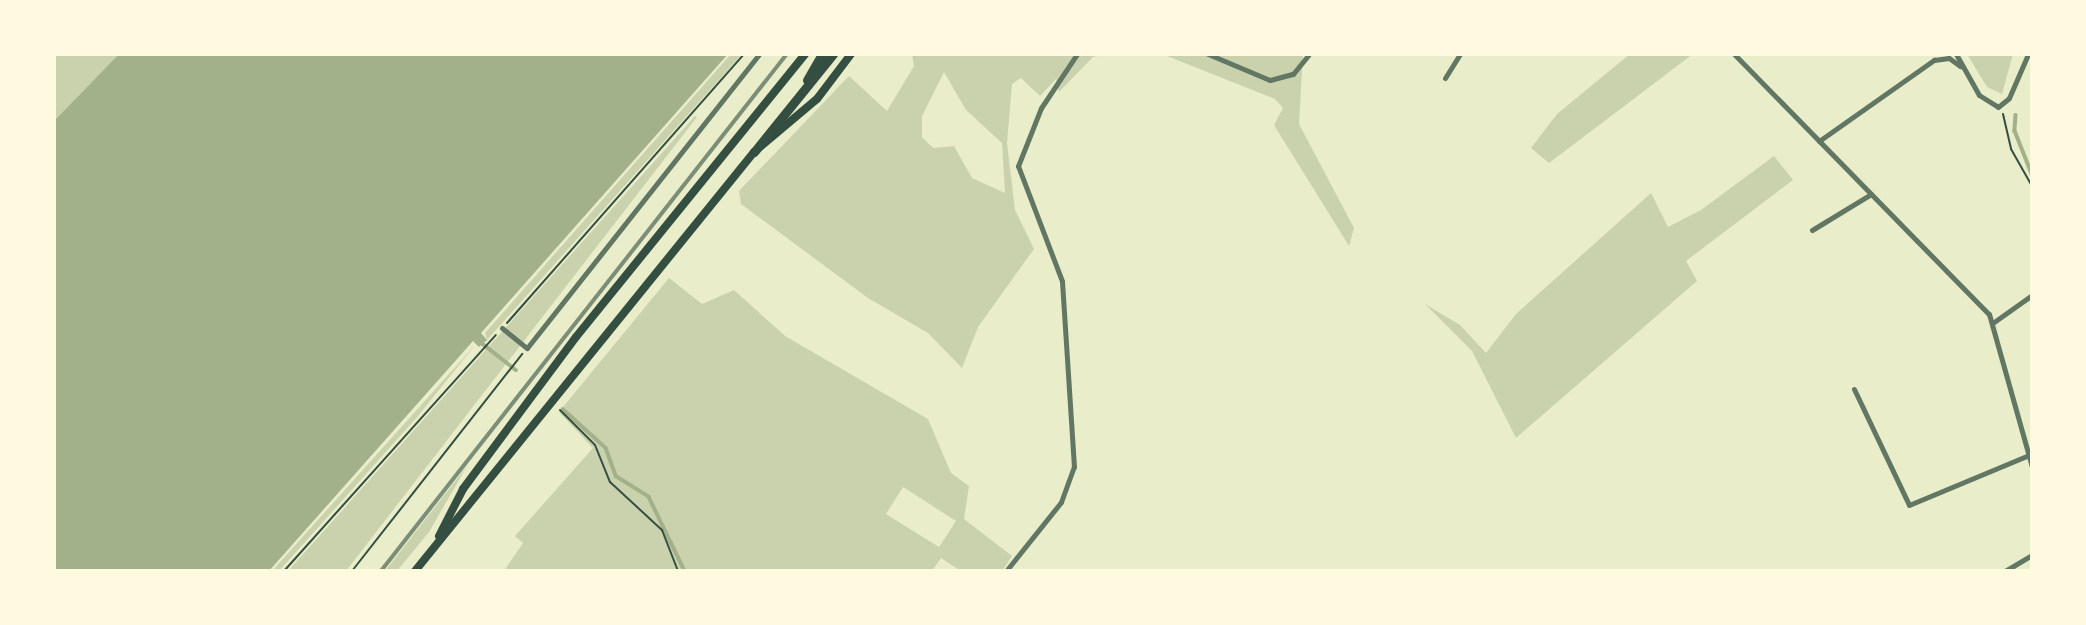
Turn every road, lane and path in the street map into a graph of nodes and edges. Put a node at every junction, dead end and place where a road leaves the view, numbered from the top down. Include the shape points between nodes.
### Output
1 (744, 54) edge
2 (759, 54) edge
3 (805, 54) edge
4 (822, 54) edge
5 (833, 54) edge
6 (850, 54) edge
7 (1077, 54) edge
8 (1208, 54) edge
9 (1309, 54) edge
10 (1460, 54) edge
11 (1734, 54) edge
12 (1956, 54) edge
13 (2028, 54) edge
14 (1960, 66) junction
15 (1446, 78) dead end
16 (802, 90) junction
17 (2002, 106) junction
18 (1819, 141) junction
19 (754, 152) junction
20 (2032, 186) edge
21 (1871, 194) junction
22 (1812, 230) dead end
23 (2032, 295) edge
24 (1994, 322) junction
25 (502, 328) junction
26 (515, 362) dead end
27 (1854, 389) dead end
28 (560, 410) dead end
29 (2029, 455) junction
30 (2032, 467) edge
31 (430, 551) junction
32 (2032, 555) edge
33 (284, 571) edge
34 (352, 571) edge
35 (415, 571) edge
36 (678, 571) edge
37 (1006, 571) edge
38 (2005, 571) edge

1 - 25 path
2 - 25 street via 527,348
3 - 31 main road via 576,337 463,489
4 - 16 highway
5 - 16 highway
6 - 19 main road via 817,99
7 - 37 street via 1041,108 1018,166 1062,281 1074,467 1061,502
8 - 9 street via 1270,80 1293,74
10 - 15 street
11 - 18 street
12 - 14 street
13 - 17 street
14 - 17 street via 1986,102
14 - 18 street via 1949,58 1934,60
16 - 19 highway
17 - 20 path via 2011,149
18 - 21 street
19 - 31 main road
21 - 22 street
21 - 24 street
23 - 24 street
24 - 29 street
25 - 33 path
26 - 34 path
27 - 29 street via 1909,505
28 - 36 path via 599,451 610,482 662,530
29 - 30 street
31 - 35 main road
32 - 38 street

